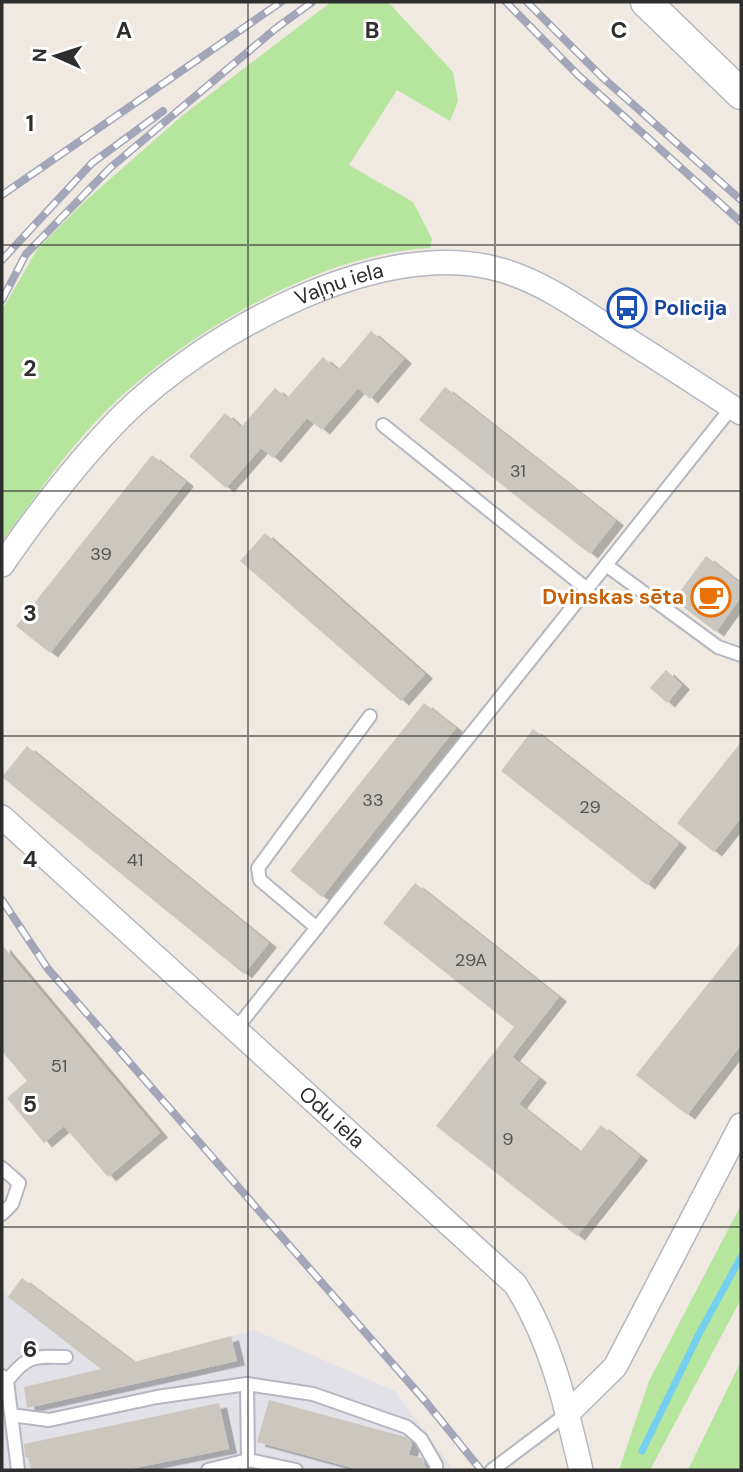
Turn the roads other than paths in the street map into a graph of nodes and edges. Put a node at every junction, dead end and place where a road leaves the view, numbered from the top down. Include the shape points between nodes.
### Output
1 (646, 2) edge
2 (741, 94) edge
3 (737, 410) edge
4 (383, 425) dead end
5 (2, 565) edge
6 (606, 565) junction
7 (587, 589) junction
8 (741, 655) edge
9 (370, 716) dead end
10 (2, 817) edge
11 (317, 928) junction
12 (236, 1029) junction
13 (741, 1125) edge
14 (2, 1168) edge
15 (2, 1214) edge
16 (66, 1357) dead end
17 (4, 1378) edge
18 (247, 1384) junction
19 (568, 1413) junction
20 (11, 1415) junction
21 (248, 1460) junction
22 (18, 1470) edge
23 (208, 1470) edge
24 (240, 1470) edge
25 (296, 1470) edge
26 (436, 1470) edge
27 (492, 1470) edge
28 (581, 1470) edge

1 - 2 street
3 - 5 street, Vaļņu iela via 547,289 502,270 435,261 385,268 316,290 196,357 123,415 82,460
3 - 6 lane
4 - 7 lane
6 - 7 lane
6 - 8 lane via 718,647
7 - 11 lane
9 - 11 lane via 258,868 260,880
10 - 12 street, Odu iela
11 - 12 lane
12 - 19 street, Odu iela via 515,1284 535,1315
13 - 19 street via 615,1367
14 - 15 lane via 19,1183 12,1204
16 - 17 lane via 43,1356 21,1362
17 - 20 lane
18 - 20 lane via 49,1420
18 - 21 lane
18 - 26 lane via 313,1394 407,1427 421,1439
19 - 27 lane
19 - 28 street, Odu iela
20 - 22 lane
21 - 23 lane
21 - 24 lane
21 - 25 lane

